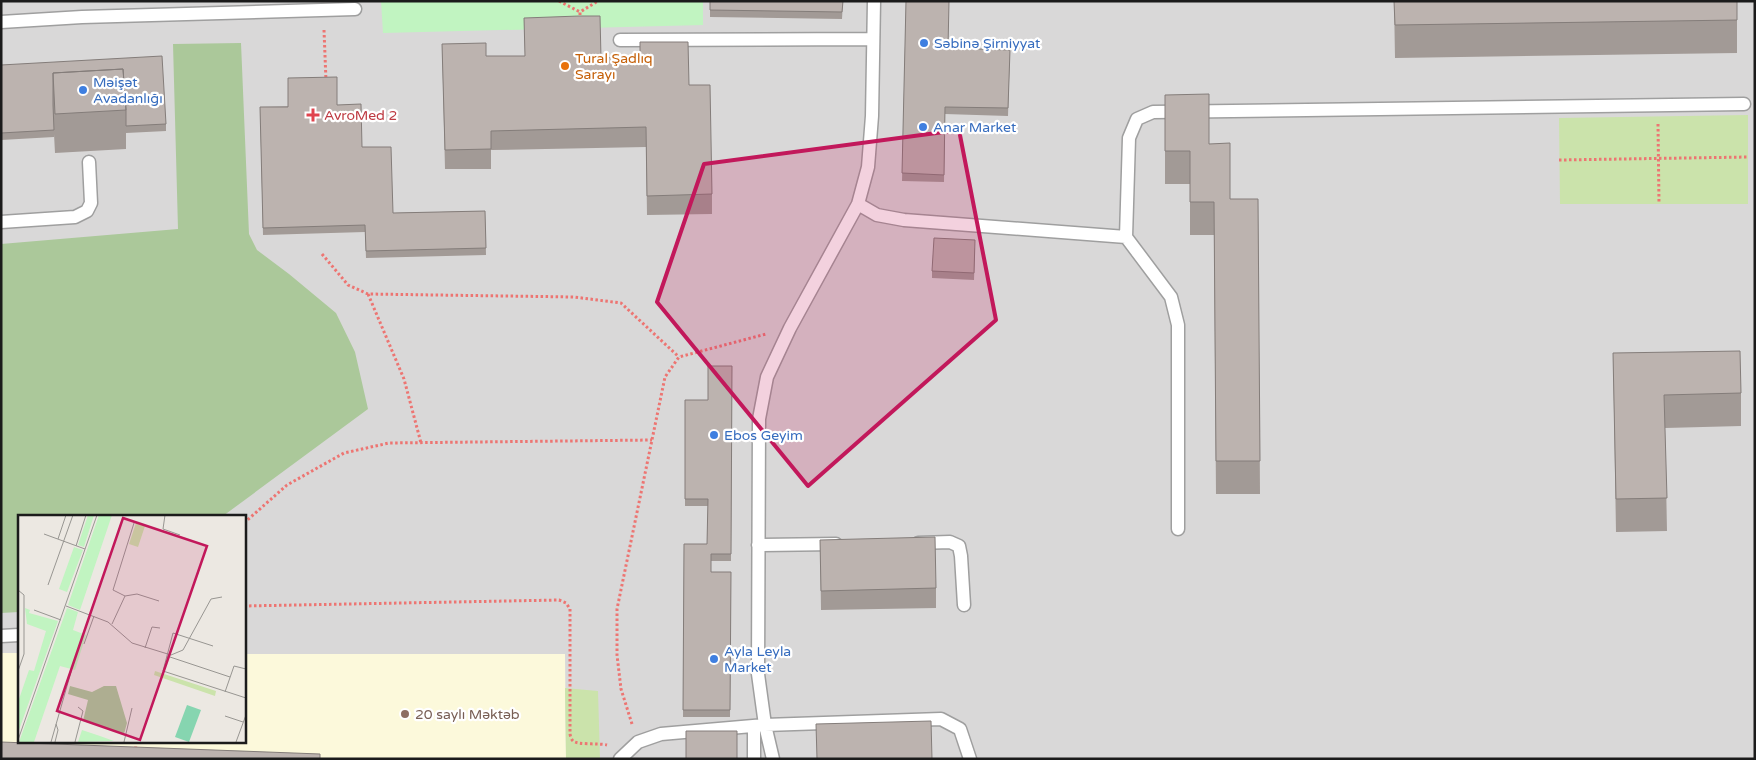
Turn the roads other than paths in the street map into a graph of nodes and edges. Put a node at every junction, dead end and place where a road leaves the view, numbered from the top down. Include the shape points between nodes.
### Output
1 (874, 1) edge
2 (355, 9) dead end
3 (1, 22) edge
4 (873, 38) junction
5 (620, 40) dead end
6 (1744, 104) dead end
7 (89, 162) dead end
8 (858, 204) junction
9 (1, 222) edge
10 (1126, 238) junction
11 (1178, 529) dead end
12 (902, 543) edge
13 (758, 544) junction
14 (845, 544) edge
15 (964, 605) dead end
16 (18, 635) edge
17 (1, 636) edge
18 (759, 726) junction
19 (620, 758) edge
20 (754, 759) edge
21 (774, 759) edge
22 (970, 759) edge

1 - 4 lane
2 - 3 lane
4 - 5 lane
4 - 8 lane via 868,167
6 - 10 lane via 1153,112 1138,119 1129,138
7 - 9 lane via 91,203 87,211 76,216
8 - 10 lane via 877,215 904,220
8 - 13 lane via 767,376 759,419
10 - 11 lane via 1171,297 1178,325
12 - 15 lane via 950,542 959,546
13 - 14 lane
13 - 18 lane
16 - 17 lane
18 - 19 lane via 661,734 638,742
18 - 20 lane
18 - 21 lane
18 - 22 lane via 941,719 960,729

